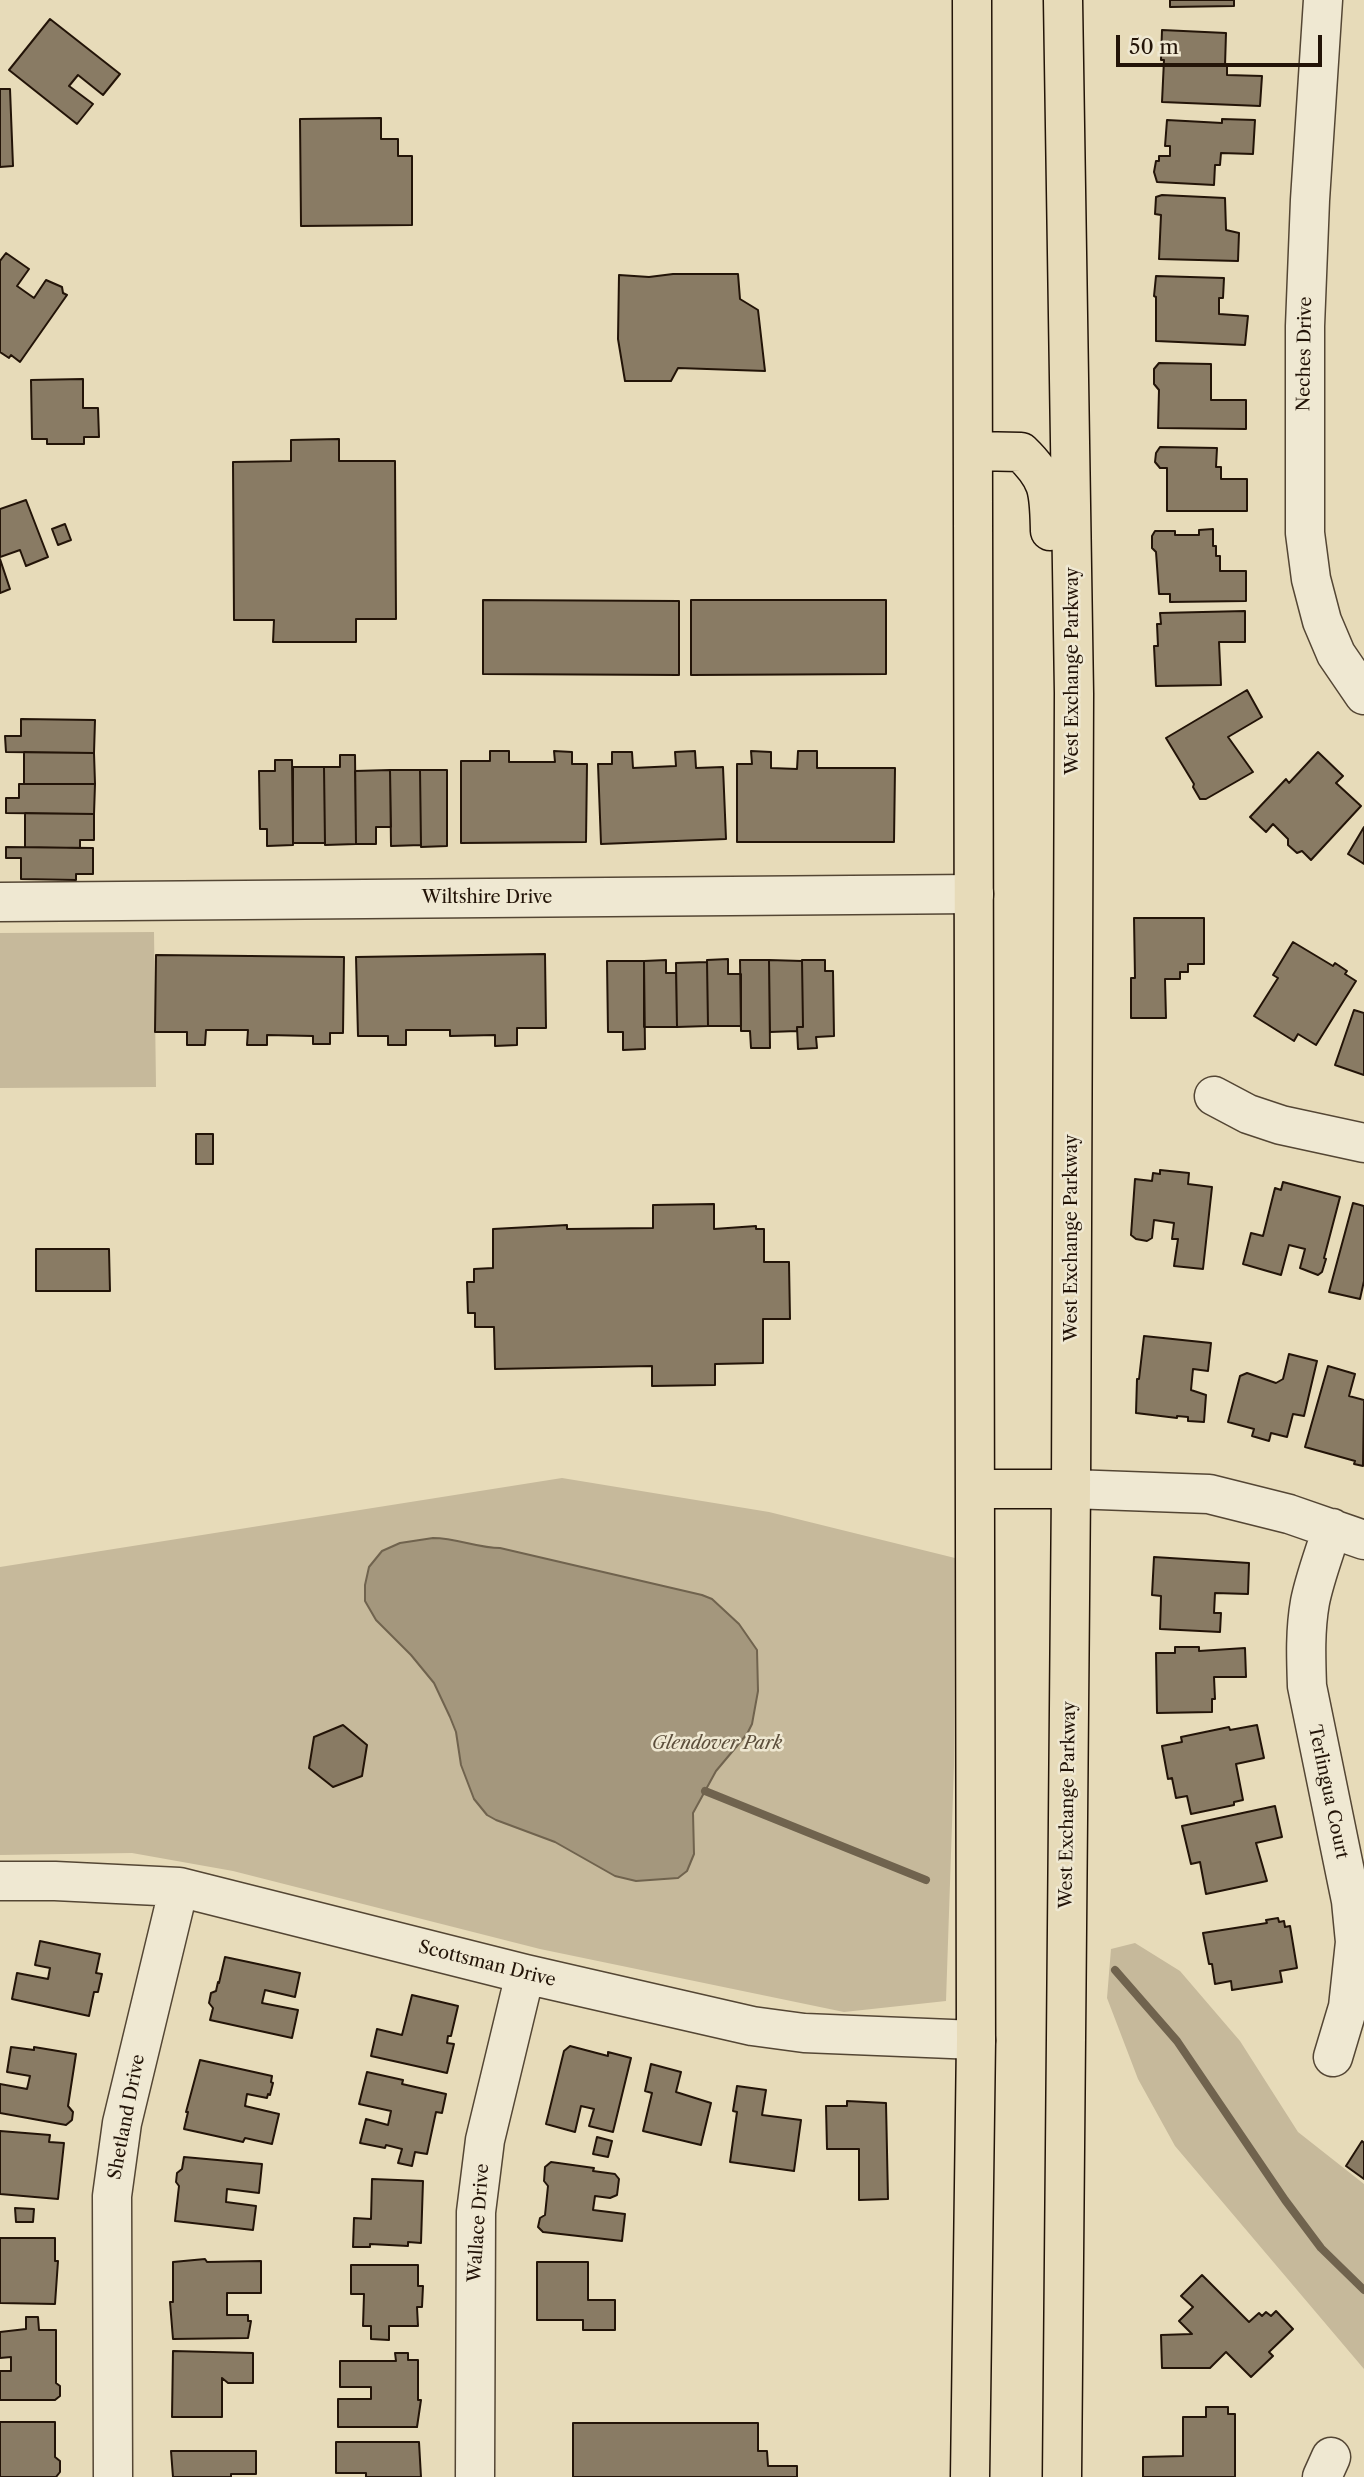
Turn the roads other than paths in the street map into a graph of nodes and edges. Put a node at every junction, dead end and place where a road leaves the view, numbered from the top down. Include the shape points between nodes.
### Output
1 (972, 0) edge
2 (1063, 0) edge
3 (1323, 0) edge
4 (973, 451) junction
5 (1364, 695) edge
6 (1074, 765) junction
7 (974, 894) junction
8 (0, 902) edge
9 (1214, 1096) dead end
10 (1364, 1143) edge
11 (976, 1489) junction
12 (1071, 1489) junction
13 (1348, 1534) edge
14 (0, 1881) edge
15 (179, 1887) junction
16 (525, 1974) junction
17 (976, 2040) junction
18 (1333, 2057) dead end
19 (113, 2477) edge
20 (475, 2477) edge
21 (970, 2477) edge
22 (1062, 2477) edge

1 - 4 main road
2 - 6 main road, West Exchange Parkway
3 - 5 street, Neches Drive via 1305,326 1305,533 1322,621 1336,654
4 - 6 main road via 1021,452 1041,471 1049,498 1055,696
4 - 7 main road
6 - 12 main road, West Exchange Parkway
7 - 8 street, Wiltshire Drive
7 - 11 main road
9 - 10 street via 1282,1125
11 - 12 main road
11 - 17 main road
12 - 13 street via 1209,1494
12 - 22 main road, West Exchange Parkway
13 - 18 street, Terlingua Court via 1310,1601 1306,1660 1355,1942 1348,2007
14 - 15 street, Scottsman Drive
15 - 16 street, Scottsman Drive
15 - 19 street, Shetland Drive via 122,2123 112,2196
16 - 17 street, Scottsman Drive via 752,2026 804,2033
16 - 20 street, Wallace Drive via 485,2140 476,2212
17 - 21 main road

